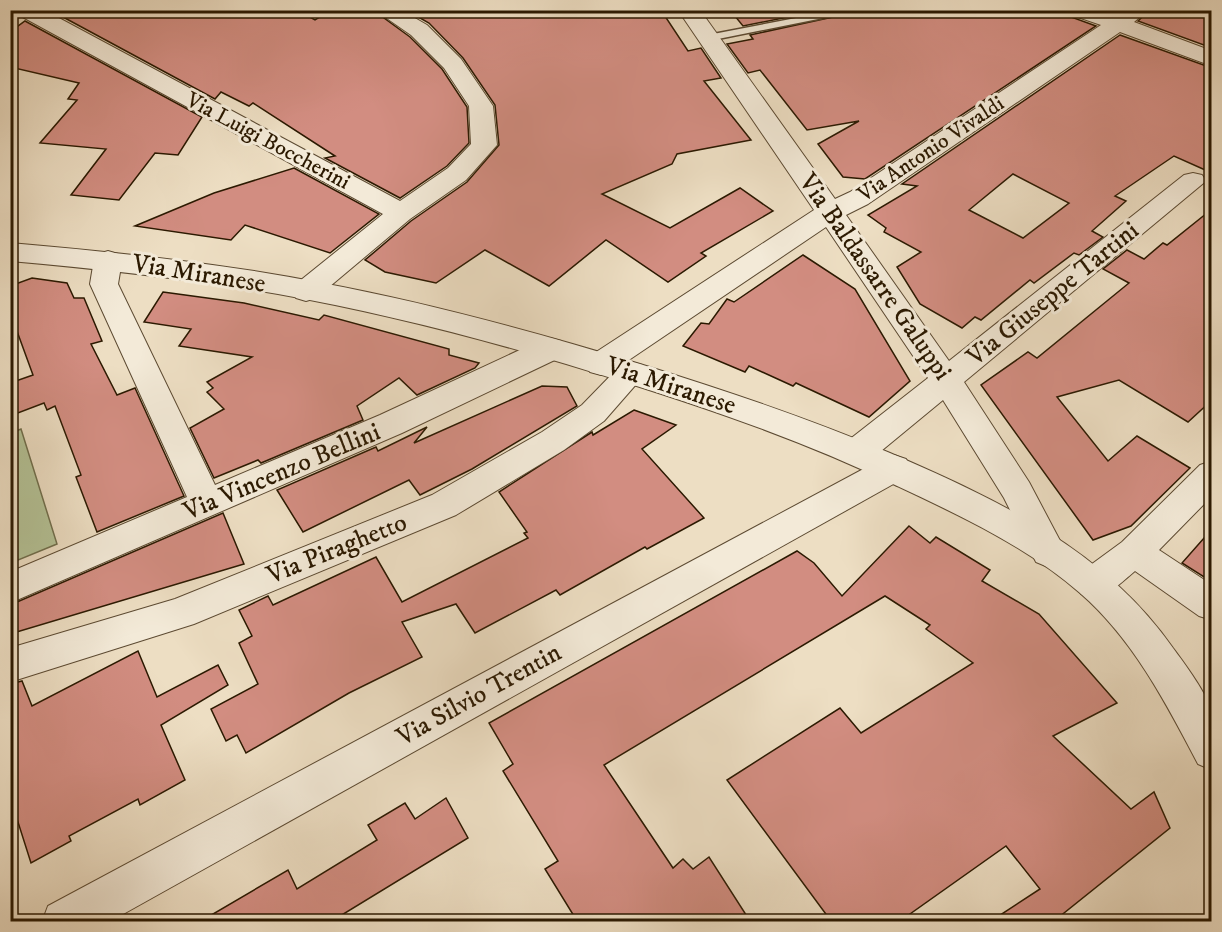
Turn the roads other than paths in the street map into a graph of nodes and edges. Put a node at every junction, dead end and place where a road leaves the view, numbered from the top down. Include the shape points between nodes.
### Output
1 (385, 10) edge
2 (689, 10) edge
3 (858, 10) edge
4 (1080, 10) edge
5 (1138, 10) edge
6 (16, 13) edge
7 (1117, 24) junction
8 (708, 38) junction
9 (1212, 58) edge
10 (1194, 181) dead end
11 (830, 212) junction
12 (401, 213) junction
13 (10, 252) edge
14 (108, 260) junction
15 (306, 291) junction
16 (550, 349) junction
17 (616, 368) junction
18 (946, 381) junction
19 (857, 452) junction
20 (894, 468) junction
21 (1212, 474) edge
22 (207, 504) junction
23 (1048, 552) junction
24 (1134, 552) junction
25 (1094, 583) junction
26 (10, 588) edge
27 (1212, 605) edge
28 (10, 665) edge
29 (1212, 751) edge
30 (64, 921) edge

1 - 12 street via 419,30 453,64 482,106 484,145 457,174
2 - 8 street, Via Baldassarre Galuppi
3 - 8 lane
4 - 7 street
5 - 7 street, Via Antonio Vivaldi
6 - 12 street, Via Luigi Boccherini
7 - 9 street
7 - 11 street, Via Antonio Vivaldi via 859,198
8 - 11 street, Via Baldassarre Galuppi
10 - 18 street, Via Giuseppe Tartini
11 - 17 street, Via Antonio Vivaldi
11 - 18 street, Via Baldassarre Galuppi
12 - 15 street
13 - 14 street, Via Miranese
14 - 15 street, Via Miranese
14 - 22 street via 104,284
15 - 16 street, Via Miranese via 377,304
16 - 17 street, Via Miranese
16 - 22 street, Via Vincenzo Bellini
17 - 19 street, Via Miranese via 743,409
17 - 28 street, Via Piraghetto via 593,413 444,505 181,613
18 - 19 street, Via Giuseppe Tartini
18 - 23 street, Via Baldassarre Galuppi via 1017,491
19 - 20 street, Via Miranese
20 - 23 street, Via Miranese via 975,508
20 - 30 street, Via Silvio Trentin
21 - 24 street
22 - 26 street, Via Vincenzo Bellini
23 - 25 street, Via Miranese
24 - 25 street
24 - 27 street
25 - 29 street, Via Miranese via 1147,642

